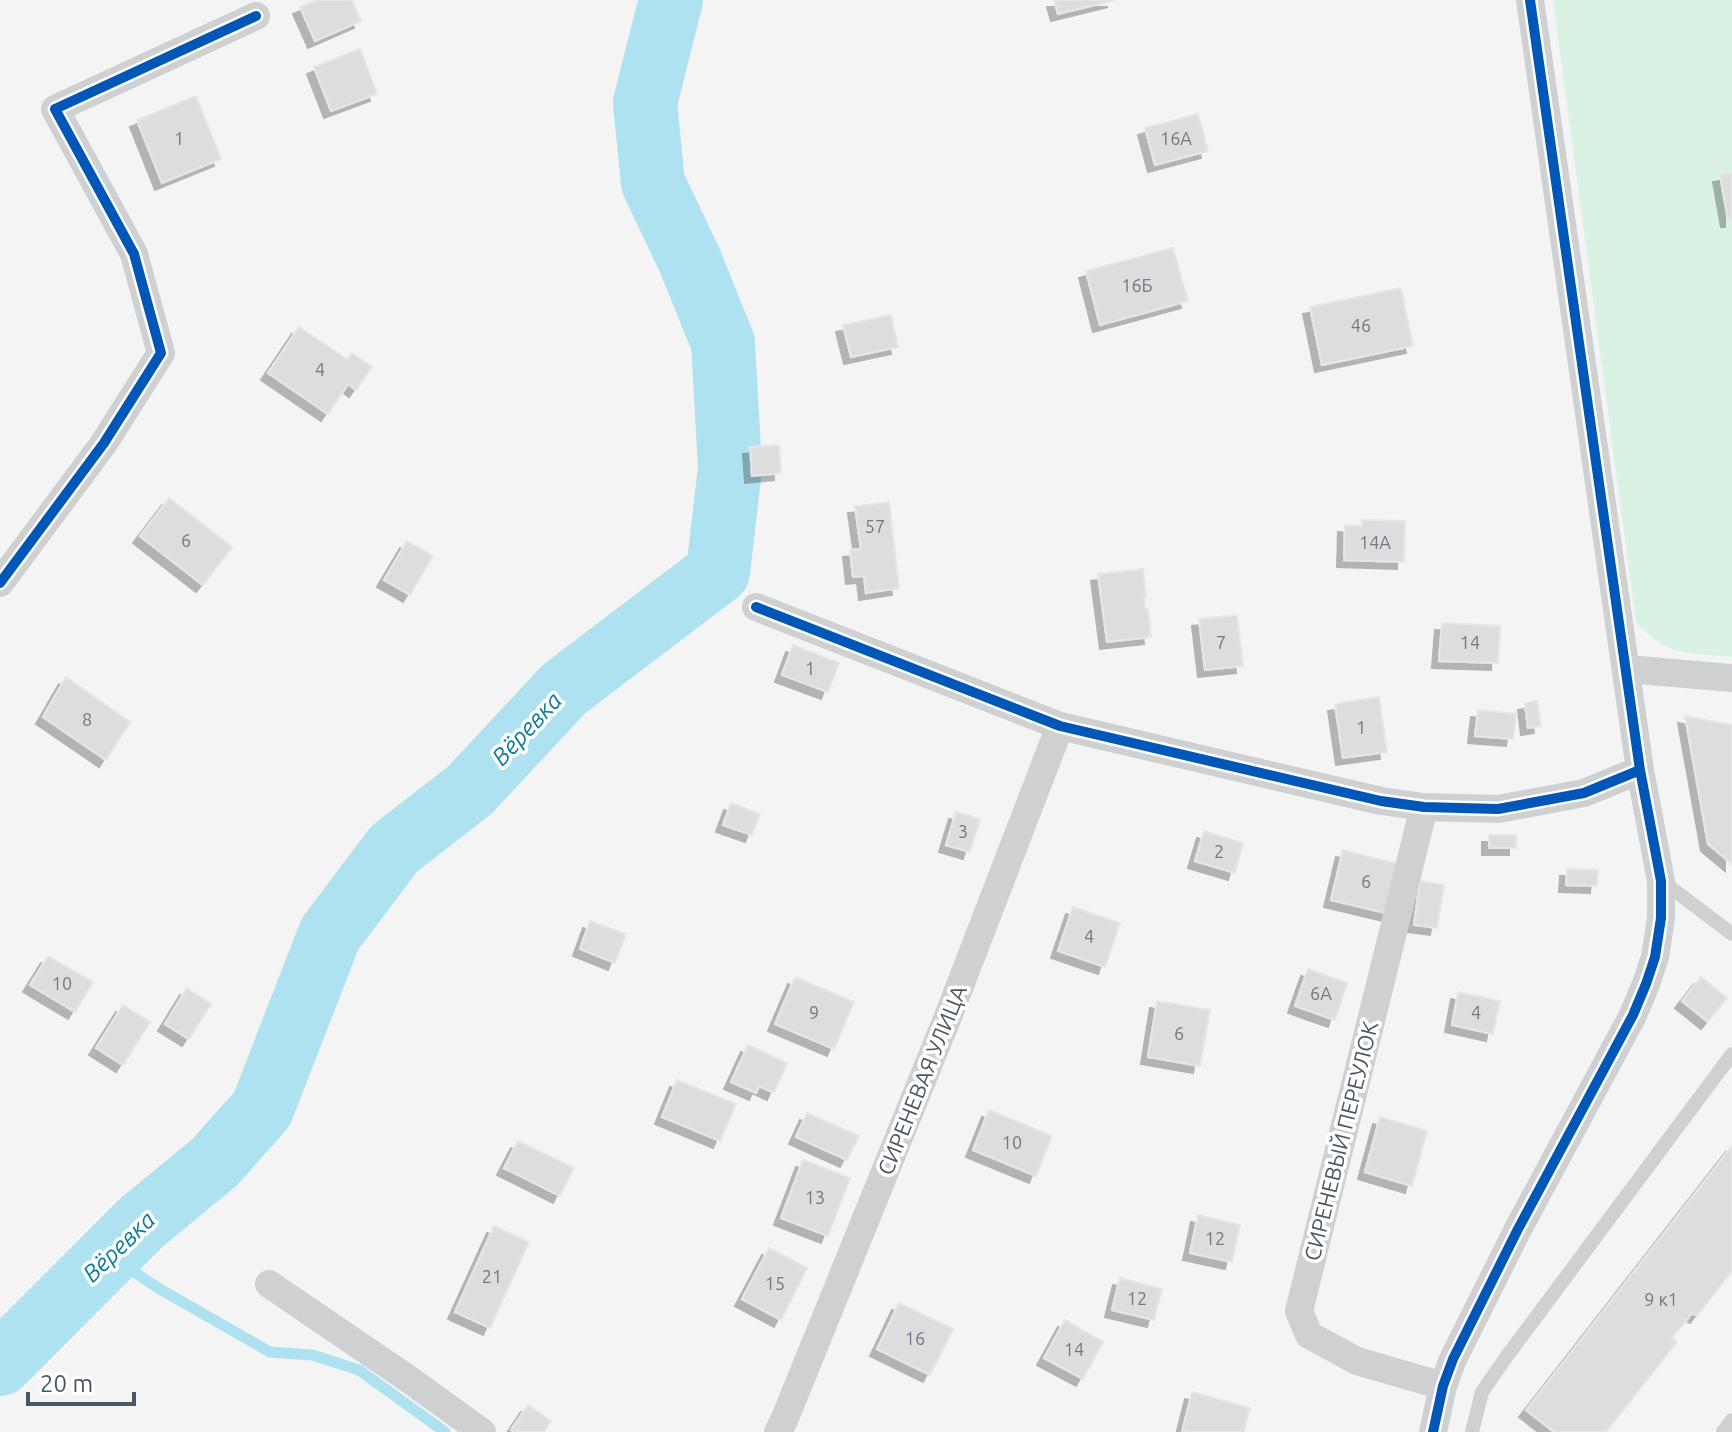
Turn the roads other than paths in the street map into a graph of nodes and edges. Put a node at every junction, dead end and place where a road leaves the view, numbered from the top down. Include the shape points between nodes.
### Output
1 (1530, 0) edge
2 (256, 16) dead end
3 (0, 583) edge
4 (756, 607) dead end
5 (1627, 669) junction
6 (1732, 678) edge
7 (1060, 726) junction
8 (1640, 770) junction
9 (1424, 807) junction
10 (1661, 881) junction
11 (1732, 934) edge
12 (1732, 1054) edge
13 (269, 1284) dead end
14 (1443, 1386) junction
15 (1732, 1420) edge
16 (482, 1432) edge
17 (778, 1432) edge
18 (1433, 1432) edge
19 (1472, 1432) edge
20 (1723, 1432) edge

1 - 5 street
2 - 3 street via 55,109 134,254 161,353 104,443
4 - 7 street
5 - 6 street
5 - 8 street
7 - 9 street
7 - 17 street, СИРЕНЕВАЯ УЛИЦА via 944,1028
8 - 9 street via 1584,793 1498,809
8 - 10 street
9 - 14 street, СИРЕНЕВЫЙ ПЕРЕУЛОК via 1299,1311 1309,1335 1357,1361
10 - 11 lane
10 - 14 street via 1655,957 1633,1015 1518,1229
12 - 19 lane via 1490,1380
13 - 16 street
14 - 18 street
15 - 20 lane

